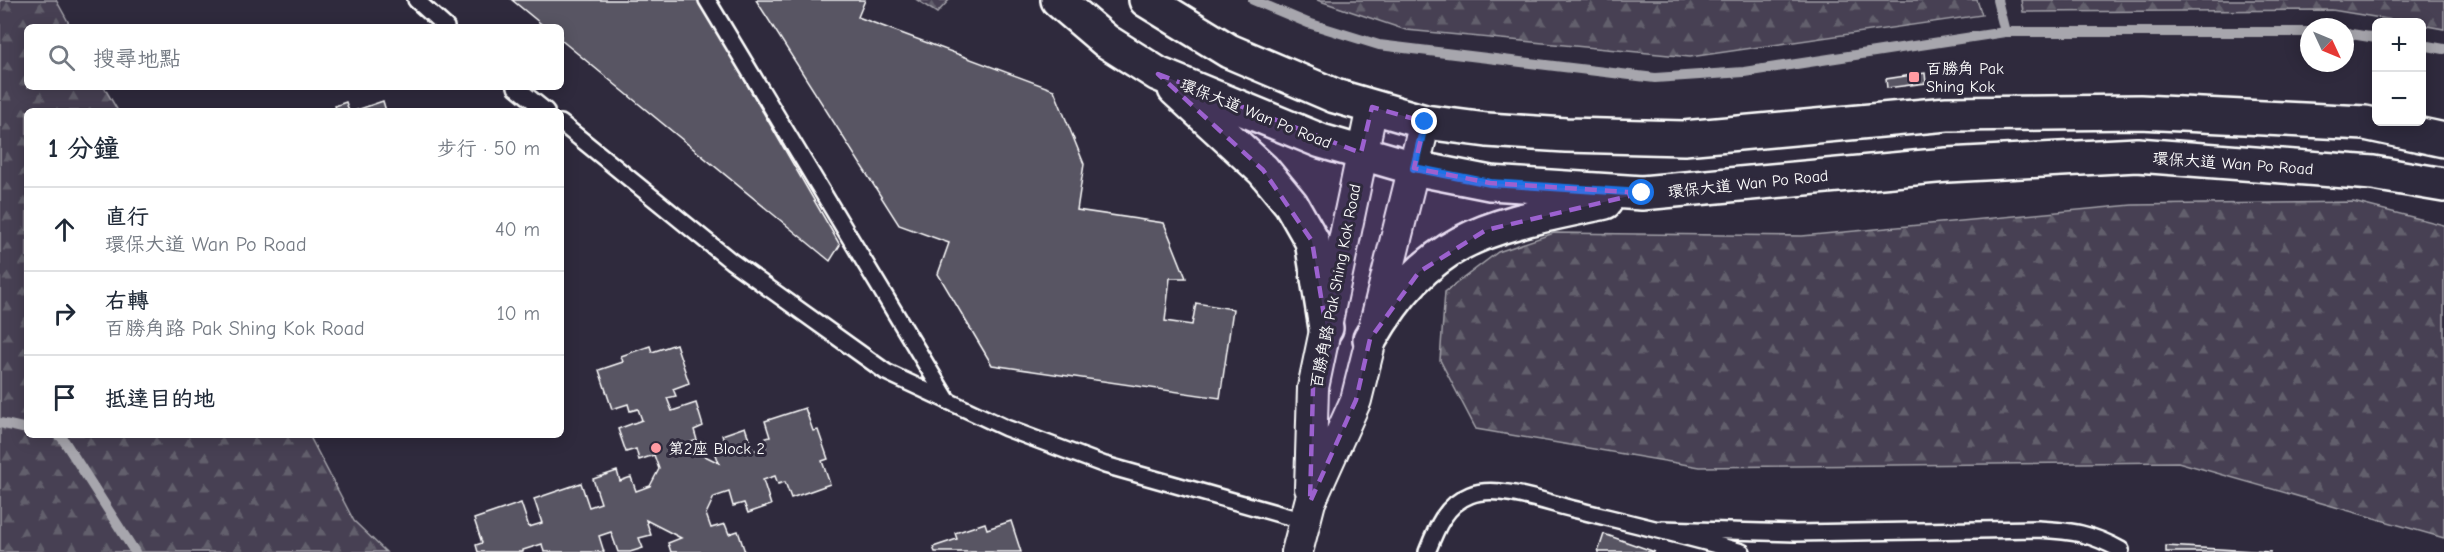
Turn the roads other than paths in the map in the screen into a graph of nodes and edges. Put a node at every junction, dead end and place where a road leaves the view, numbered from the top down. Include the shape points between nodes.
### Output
1 (416, 0) edge
2 (707, 0) edge
3 (1058, 0) edge
4 (1146, 0) edge
5 (443, 24) edge
6 (1158, 74) junction
7 (520, 90) edge
8 (1372, 107) junction
9 (542, 108) edge
10 (1425, 122) junction
11 (564, 125) edge
12 (2444, 140) edge
13 (1361, 153) junction
14 (1414, 168) junction
15 (2444, 185) edge
16 (1642, 193) junction
17 (1326, 328) junction
18 (1370, 339) junction
19 (949, 401) junction
20 (1307, 512) junction
21 (1662, 529) junction
22 (2121, 550) dead end
23 (1297, 552) edge
24 (1427, 552) edge
25 (1742, 552) edge

1 - 5 lane
2 - 19 lane
3 - 6 main road, 環保大道 Wan Po Road via 1107,41
4 - 8 main road via 1229,51 1335,96
6 - 13 main road, 環保大道 Wan Po Road via 1321,141
6 - 17 main road via 1263,170 1291,204 1312,241
7 - 9 lane
8 - 10 main road
8 - 13 street, 百勝角路 Pak Shing Kok Road
10 - 12 main road via 1566,135 1684,138 1947,114 2140,112 2366,123
10 - 14 street, 百勝角路 Pak Shing Kok Road
11 - 19 lane via 731,261 886,372
13 - 14 main road, 環保大道 Wan Po Road
13 - 17 street, 百勝角路 Pak Shing Kok Road
14 - 16 main road, 環保大道 Wan Po Road via 1490,183
14 - 18 street, 百勝角路 Pak Shing Kok Road
15 - 16 main road, 環保大道 Wan Po Road via 2373,173 2137,156 1947,165
16 - 18 main road via 1486,230 1465,240 1419,272 1385,312
17 - 20 street, 百勝角路 Pak Shing Kok Road via 1313,388
18 - 20 street, 百勝角路 Pak Shing Kok Road via 1356,400
19 - 20 lane via 1006,428 1105,465
20 - 23 street, 百勝角路 Pak Shing Kok Road
21 - 22 lane via 1795,533 2038,529 2077,531
21 - 24 lane via 1502,492 1470,495 1448,510
21 - 25 lane

